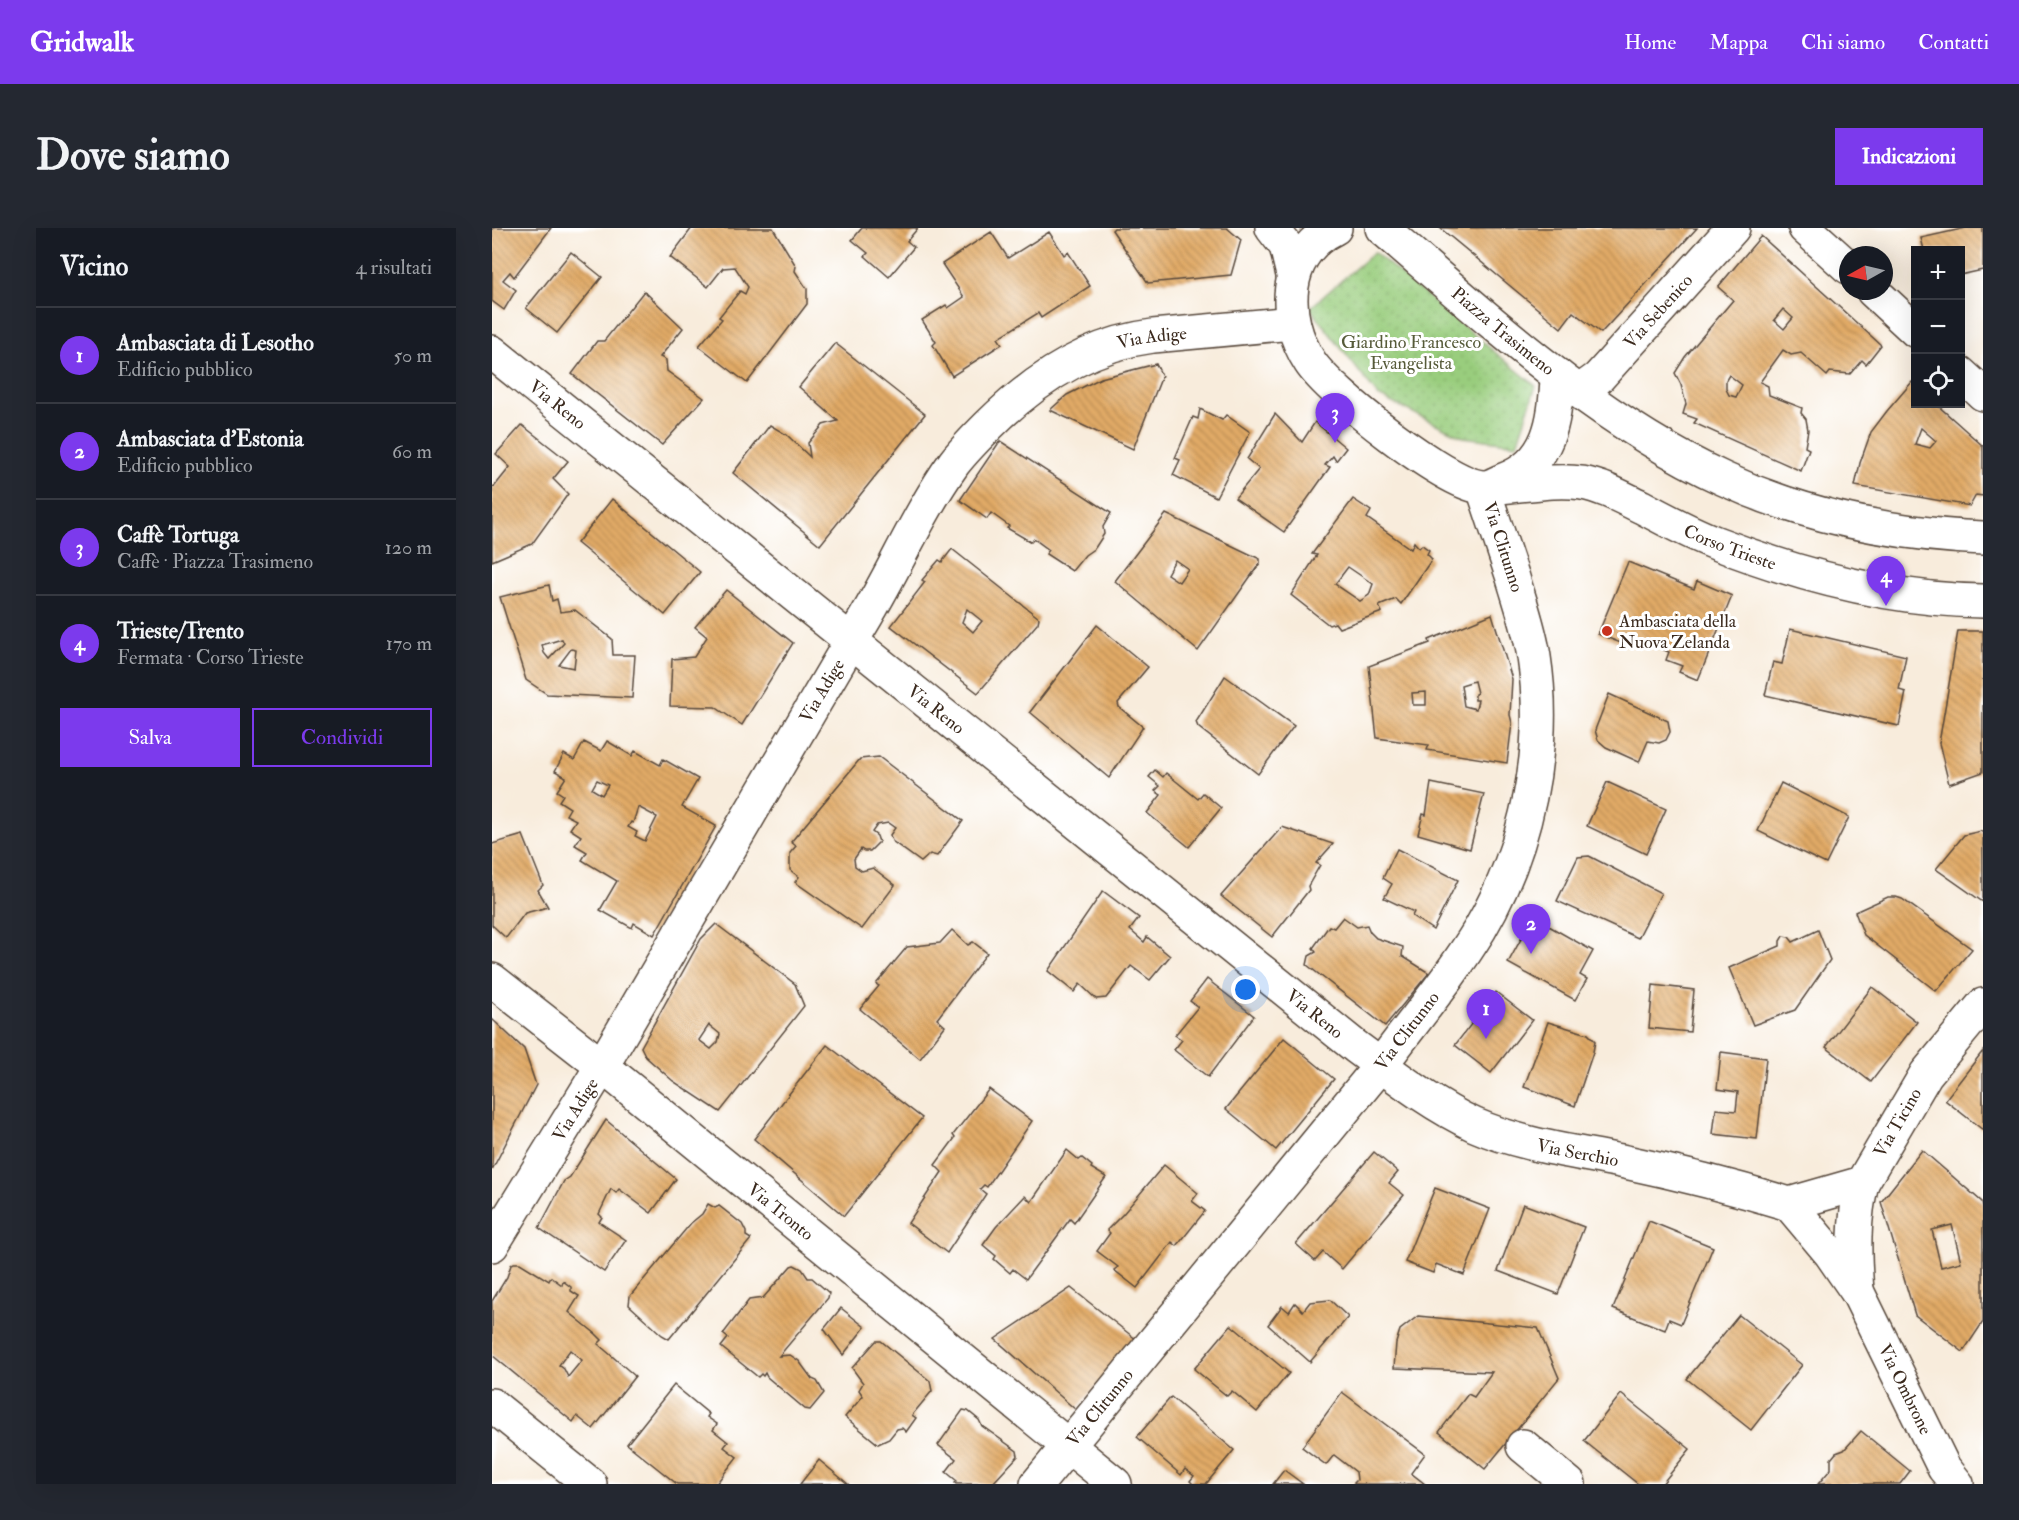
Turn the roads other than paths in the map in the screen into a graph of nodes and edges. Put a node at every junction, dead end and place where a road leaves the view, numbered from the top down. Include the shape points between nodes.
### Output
1 (1272, 228) edge
2 (1335, 228) edge
3 (1382, 228) edge
4 (1733, 228) edge
5 (1805, 228) edge
6 (1839, 259) edge
7 (1293, 275) junction
8 (1883, 300) edge
9 (1293, 323) junction
10 (1911, 326) edge
11 (492, 352) edge
12 (1965, 378) edge
13 (1569, 383) junction
14 (1983, 394) edge
15 (1483, 488) junction
16 (1983, 538) edge
17 (1983, 601) edge
18 (851, 641) junction
19 (492, 980) edge
20 (1983, 1005) edge
21 (1381, 1065) junction
22 (602, 1066) junction
23 (1862, 1183) junction
24 (1789, 1204) junction
25 (492, 1245) edge
26 (1858, 1293) junction
27 (492, 1405) edge
28 (1068, 1446) junction
29 (1523, 1446) dead end
30 (1944, 1479) edge
31 (590, 1484) edge
32 (1037, 1484) edge
33 (1115, 1484) edge
34 (1569, 1484) edge

1 - 7 street via 1286,246
2 - 7 street via 1313,244
3 - 13 street, Piazza Trasimeno
4 - 13 street, Via Sebenico via 1598,378
5 - 6 street
7 - 9 street
8 - 10 street
9 - 15 street via 1310,362 1339,392 1424,460
9 - 18 street, Via Adige via 1130,339 1086,355 1029,389 954,463
11 - 18 street, Via Reno
12 - 14 street
13 - 15 street, Piazza Trasimeno via 1546,441 1525,470
13 - 16 street via 1690,462 1753,492 1854,523 1928,535
15 - 17 street, Corso Trieste via 1566,482 1596,486 1714,542 1793,570 1868,589
15 - 21 street, Via Clitunno via 1522,605 1534,656 1538,727 1531,784 1520,838 1488,914
18 - 21 street, Via Reno
18 - 22 street, Via Adige
19 - 22 street, Via Tronto
20 - 23 street, Via Ticino via 1926,1074
21 - 24 street, Via Serchio via 1449,1112 1503,1136 1693,1177
21 - 28 street, Via Clitunno
22 - 25 street, Via Adige
22 - 28 street, Via Tronto
23 - 24 street
23 - 26 street, Via Ombrone via 1854,1232
24 - 26 street, Via Ombrone
26 - 30 street, Via Ombrone
27 - 31 street
28 - 32 street, Via Clitunno
28 - 33 street, Via Tronto
29 - 34 street

